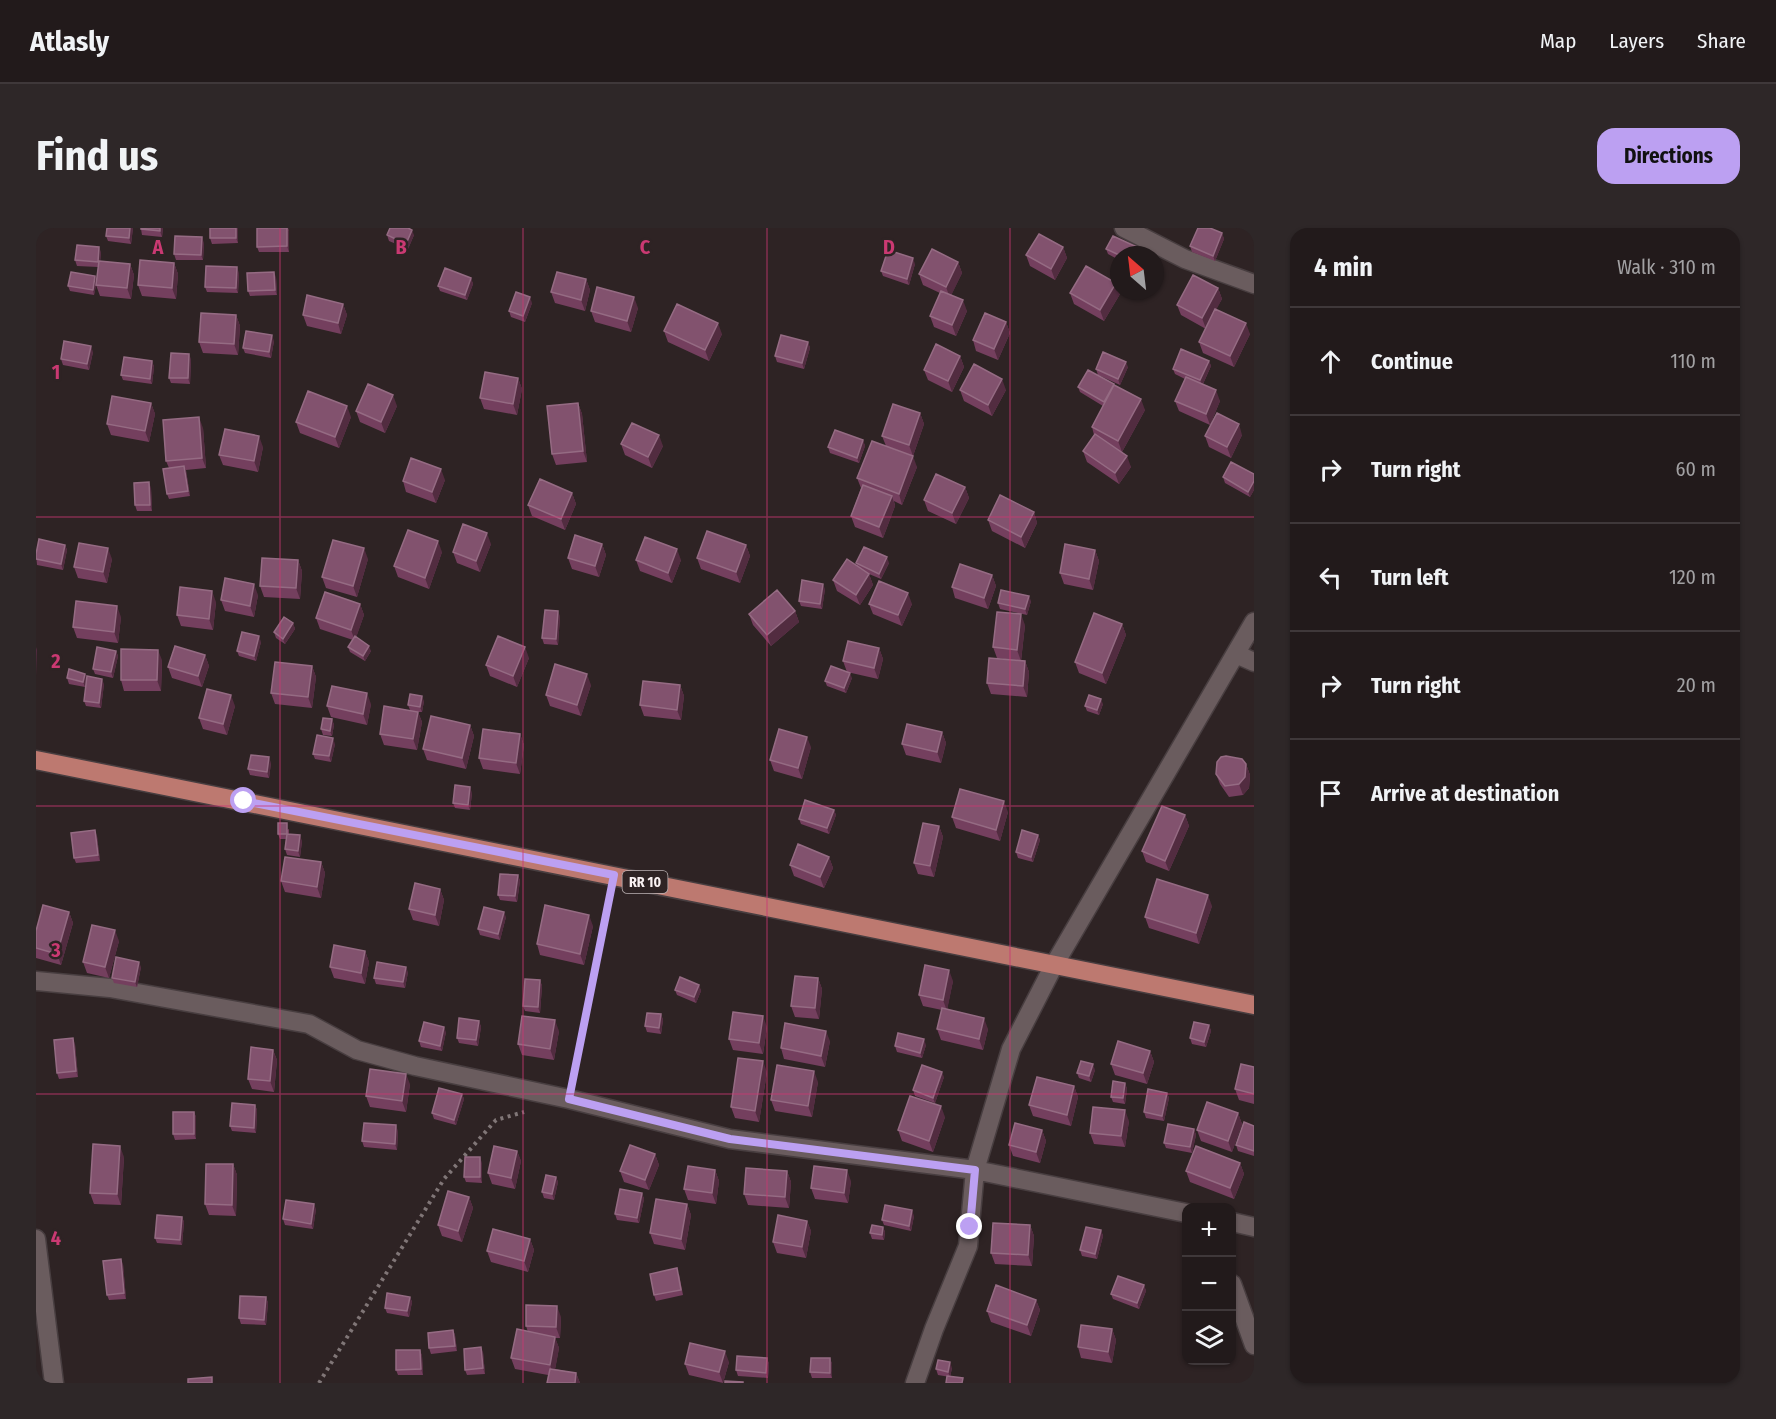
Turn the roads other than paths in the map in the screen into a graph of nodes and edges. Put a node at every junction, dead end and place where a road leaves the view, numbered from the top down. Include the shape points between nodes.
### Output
1 (1124, 228) edge
2 (1254, 284) edge
3 (1254, 622) edge
4 (1236, 654) junction
5 (1254, 662) edge
6 (36, 760) edge
7 (1054, 965) junction
8 (36, 981) edge
9 (1254, 1005) edge
10 (975, 1170) junction
11 (1182, 1212) edge
12 (1236, 1223) edge
13 (1254, 1227) edge
14 (36, 1239) edge
15 (1236, 1295) edge
16 (1254, 1345) edge
17 (54, 1383) edge
18 (915, 1383) edge

1 - 2 street via 1185,259
3 - 4 street
4 - 5 street
4 - 7 street
6 - 7 main road, RR 10
7 - 9 main road, RR 10
7 - 10 street via 1011,1049
8 - 10 street via 110,988 309,1024 357,1050 415,1066 730,1139
10 - 11 street
10 - 18 street via 968,1246
12 - 13 street
14 - 17 street
15 - 16 street

